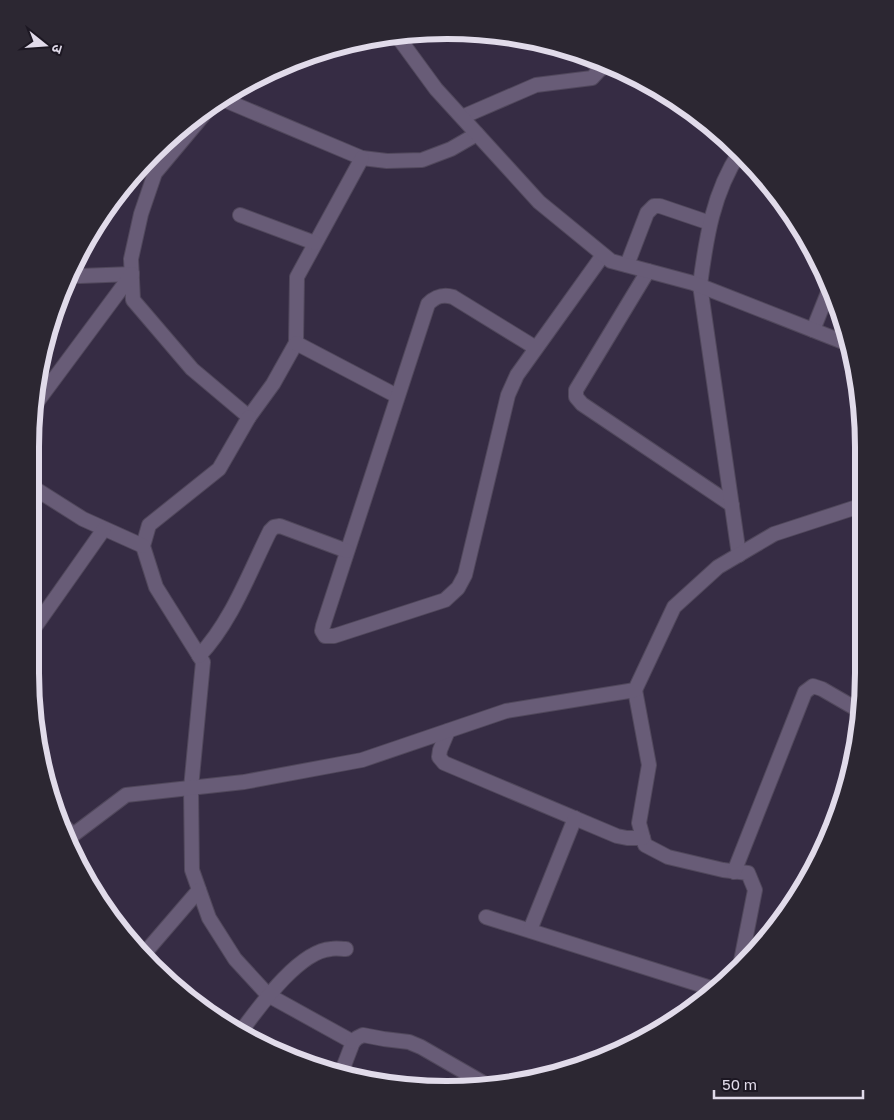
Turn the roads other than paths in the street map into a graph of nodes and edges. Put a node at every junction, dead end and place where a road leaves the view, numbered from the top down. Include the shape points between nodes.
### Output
1 (401, 41) edge
2 (600, 69) edge
3 (228, 103) edge
4 (462, 117) junction
5 (195, 126) edge
6 (477, 134) junction
7 (362, 158) junction
8 (736, 158) edge
9 (240, 215) dead end
10 (710, 223) junction
11 (315, 243) junction
12 (603, 255) junction
13 (627, 265) junction
14 (648, 271) junction
15 (132, 274) junction
16 (77, 275) edge
17 (700, 285) junction
18 (826, 297) edge
19 (813, 330) junction
20 (841, 340) edge
21 (296, 343) junction
22 (536, 348) junction
23 (42, 395) edge
24 (397, 396) junction
25 (249, 417) junction
26 (39, 491) edge
27 (732, 505) junction
28 (855, 508) edge
29 (104, 529) junction
30 (142, 546) junction
31 (347, 551) junction
32 (739, 554) junction
33 (39, 621) edge
34 (199, 656) junction
35 (635, 690) junction
36 (853, 707) edge
37 (448, 731) junction
38 (192, 788) junction
39 (575, 818) junction
40 (72, 834) edge
41 (643, 838) junction
42 (734, 872) junction
43 (199, 890) junction
44 (486, 917) dead end
45 (530, 930) junction
46 (147, 950) edge
47 (346, 950) dead end
48 (742, 955) edge
49 (708, 987) edge
50 (268, 995) junction
51 (244, 1027) edge
52 (354, 1042) junction
53 (343, 1068) edge
54 (478, 1080) edge

1 - 4 street via 436,89
2 - 4 street via 592,78 536,85
3 - 7 street
4 - 6 street
5 - 15 street via 155,174 141,214 131,259
6 - 7 street via 422,160
6 - 12 street via 539,202
7 - 11 street
8 - 10 street via 722,184
9 - 11 street
10 - 13 street via 654,206 647,213
10 - 17 street
11 - 21 street via 297,277
12 - 13 street
12 - 22 street
13 - 14 street
14 - 17 street
14 - 27 street via 576,390 576,397
15 - 16 street
15 - 23 street
15 - 25 street via 133,300 192,369
17 - 19 street
17 - 27 street
18 - 19 street
19 - 20 street
21 - 24 street
21 - 25 street via 273,384
22 - 24 street via 453,297 444,295 428,304
22 - 31 street via 517,375 508,395 465,575 458,588 445,600 334,636 325,636 322,626
24 - 31 street
25 - 30 street via 219,470 149,525
26 - 29 street
27 - 32 street
28 - 32 street via 774,534
29 - 30 street
29 - 33 street
30 - 34 street via 156,587
31 - 34 street via 280,526 274,527 226,621
32 - 35 street via 718,567 674,607
34 - 38 street via 203,662
35 - 37 street via 506,711
35 - 41 street via 649,764 639,823
36 - 42 street via 813,686 805,692
37 - 38 street via 362,760 244,782
37 - 39 street via 439,757 444,763
38 - 40 street via 126,795
38 - 43 street via 192,870
39 - 41 street via 617,836
39 - 45 street
41 - 42 street via 645,845 668,857
42 - 48 street via 748,873 755,890
43 - 46 street
43 - 50 street via 209,918 234,960
44 - 45 street
45 - 49 street
47 - 50 street via 330,948 305,959
50 - 51 street
50 - 52 street
52 - 53 street
52 - 54 street via 363,1035 409,1042

